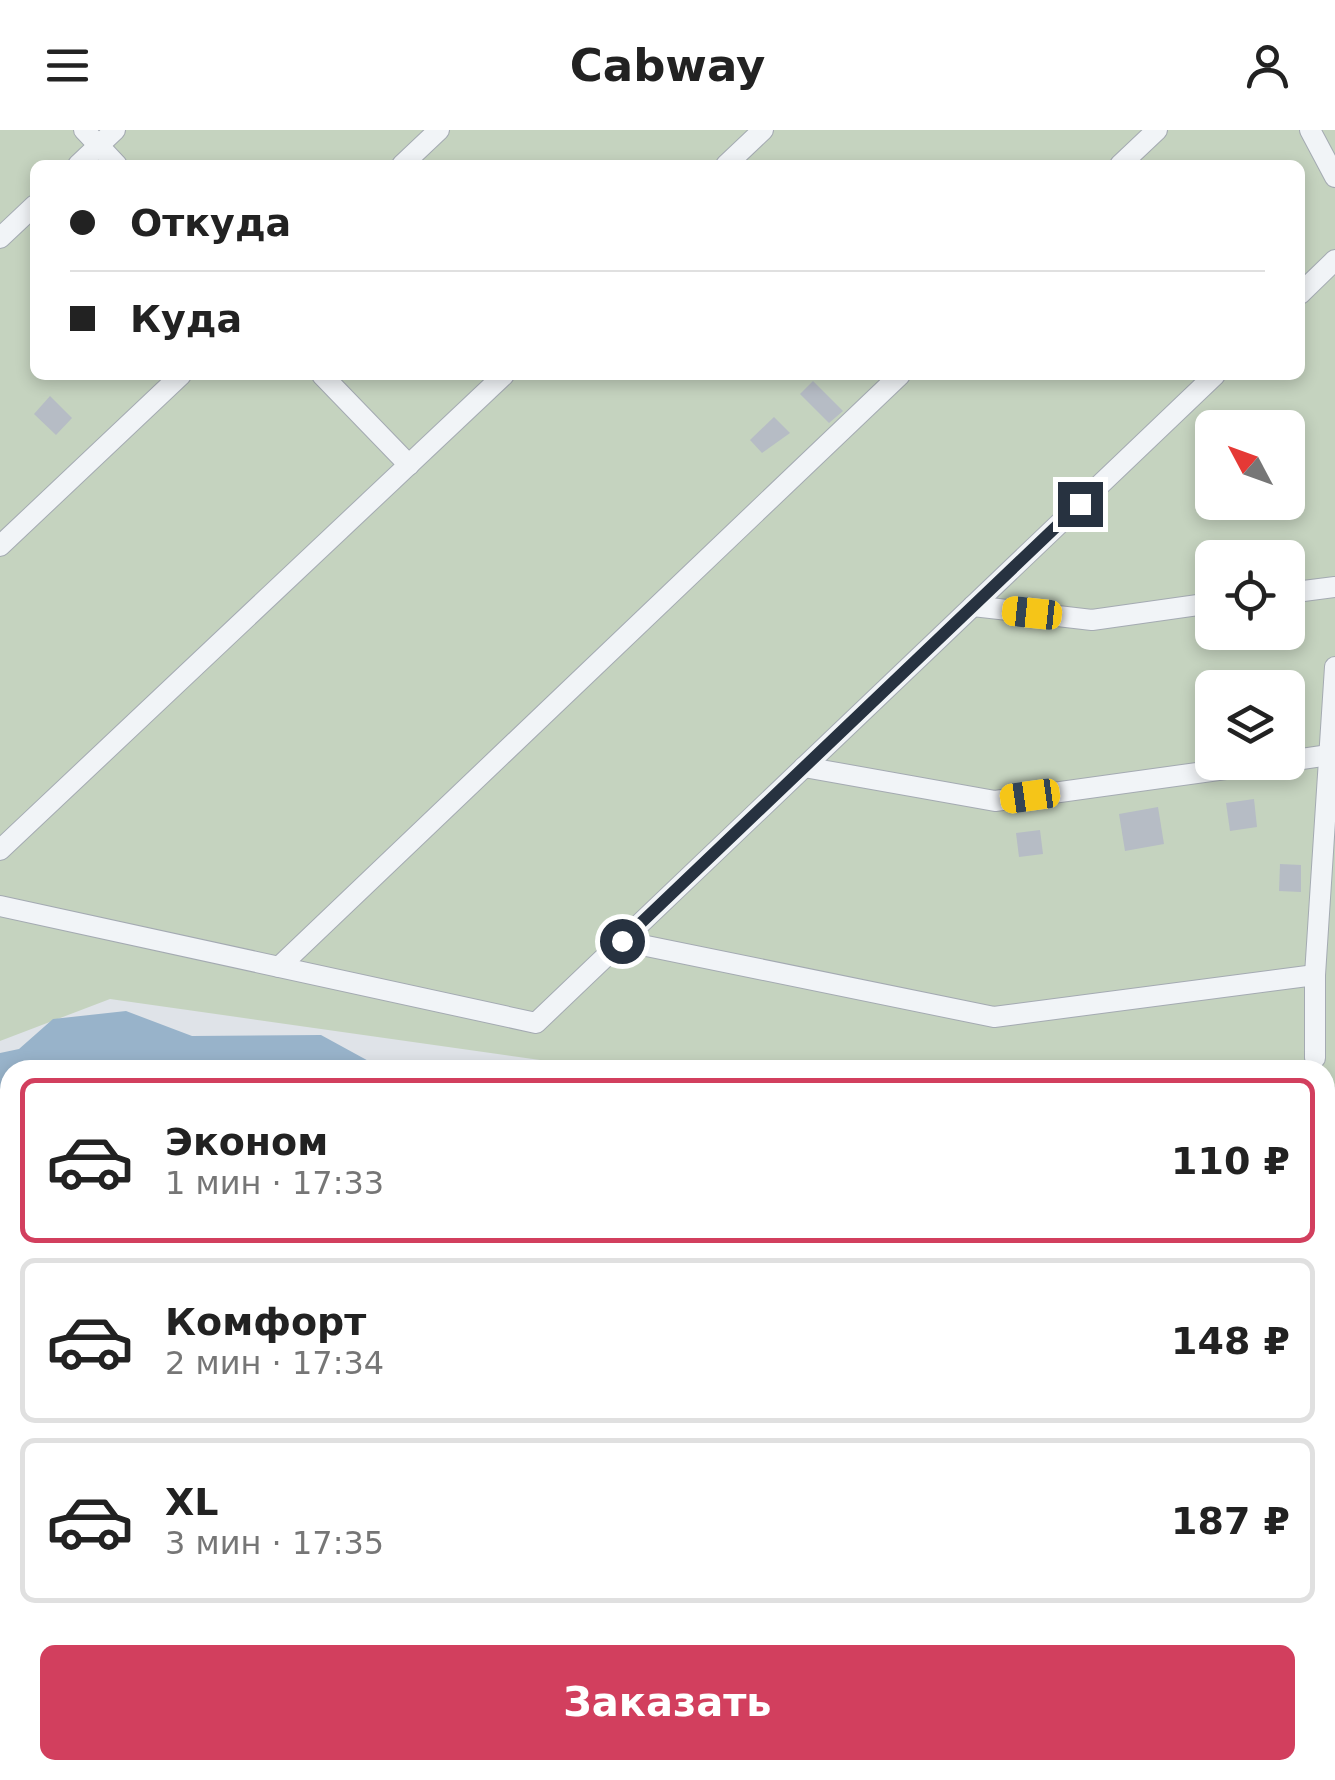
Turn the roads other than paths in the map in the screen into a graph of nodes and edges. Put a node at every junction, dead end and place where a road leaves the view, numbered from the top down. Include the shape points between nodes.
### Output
1 (115, 130) edge
2 (439, 130) edge
3 (764, 130) edge
4 (1157, 130) edge
5 (1310, 130) edge
6 (91, 138) edge
7 (113, 160) edge
8 (407, 160) edge
9 (731, 160) edge
10 (1125, 160) edge
11 (1335, 177) edge
12 (30, 210) edge
13 (0, 238) edge
14 (1335, 260) edge
15 (1305, 289) edge
16 (176, 380) edge
17 (327, 380) edge
18 (499, 380) edge
19 (895, 380) edge
20 (1210, 380) edge
21 (409, 465) junction
22 (0, 546) edge
23 (1335, 587) edge
24 (1305, 591) edge
25 (1195, 605) edge
26 (972, 606) junction
27 (1335, 668) edge
28 (1329, 755) junction
29 (1305, 759) edge
30 (804, 767) junction
31 (1195, 773) edge
32 (0, 850) edge
33 (0, 906) edge
34 (622, 941) junction
35 (279, 967) junction
36 (1314, 975) junction
37 (1314, 1058) dead end

1 - 6 street
2 - 8 street
3 - 9 street
4 - 10 street
5 - 11 street
6 - 7 street
12 - 13 street
14 - 15 street
16 - 22 street
17 - 21 street
18 - 21 street
19 - 35 street
20 - 26 street
21 - 32 street
23 - 24 street
25 - 26 street via 1092,620
26 - 30 street
27 - 28 street
28 - 29 street
28 - 36 street
30 - 31 street via 996,801
30 - 34 street
33 - 35 street
34 - 35 street via 536,1024
34 - 36 street via 994,1017
36 - 37 street

